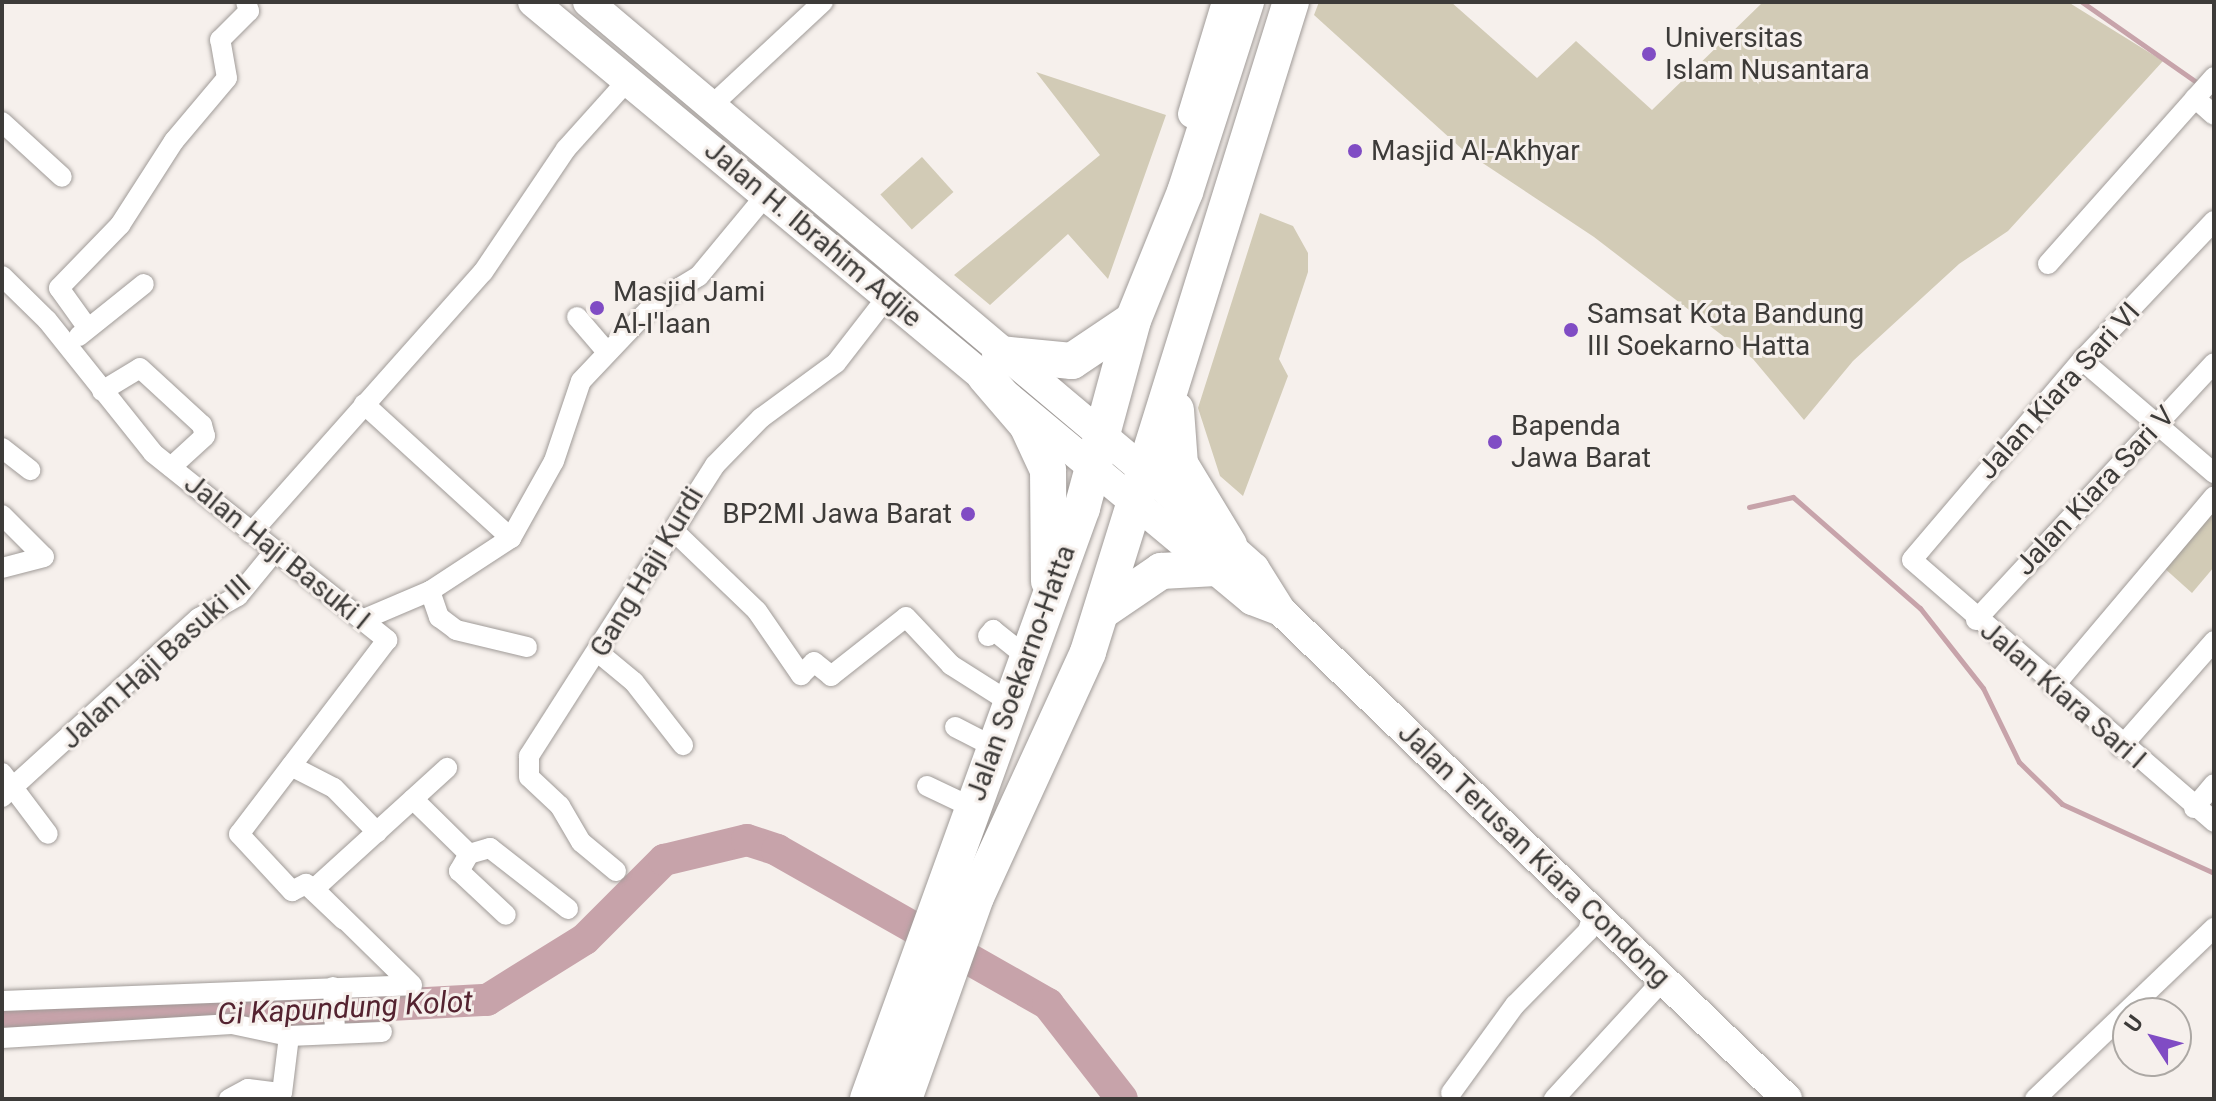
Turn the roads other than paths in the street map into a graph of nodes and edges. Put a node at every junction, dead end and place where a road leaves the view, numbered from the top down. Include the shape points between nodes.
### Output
1 (246, 2) edge
2 (533, 2) edge
3 (588, 2) edge
4 (823, 2) edge
5 (1226, 2) edge
6 (1246, 2) edge
7 (1291, 2) edge
8 (1303, 2) edge
9 (628, 80) junction
10 (2204, 87) edge
11 (711, 106) junction
12 (2214, 115) edge
13 (2, 122) edge
14 (62, 177) dead end
15 (766, 195) junction
16 (2214, 221) edge
17 (1159, 243) junction
18 (2048, 264) dead end
19 (1207, 267) junction
20 (2, 276) edge
21 (144, 284) dead end
22 (888, 296) junction
23 (577, 317) dead end
24 (1133, 320) junction
25 (87, 327) junction
26 (1187, 342) junction
27 (67, 346) junction
28 (607, 352) junction
29 (2082, 360) junction
30 (2214, 363) edge
31 (993, 365) junction
32 (102, 391) junction
33 (364, 404) junction
34 (2157, 425) junction
35 (2, 448) edge
36 (1099, 448) junction
37 (171, 467) junction
38 (30, 470) dead end
39 (2214, 473) edge
40 (1144, 488) junction
41 (2214, 497) edge
42 (2, 515) edge
43 (251, 533) junction
44 (676, 533) junction
45 (511, 538) junction
46 (274, 552) junction
47 (1222, 556) junction
48 (1915, 566) joint
49 (2, 568) edge
50 (430, 591) junction
51 (1050, 594) junction
52 (1099, 613) junction
53 (362, 620) junction
54 (1976, 620) junction
55 (988, 636) dead end
56 (2214, 641) edge
57 (527, 647) dead end
58 (599, 653) junction
59 (1028, 658) junction
60 (2054, 686) junction
61 (1011, 703) junction
62 (955, 727) dead end
63 (683, 745) dead end
64 (994, 747) junction
65 (2121, 747) junction
66 (291, 766) junction
67 (447, 768) dead end
68 (2214, 784) edge
69 (6, 786) edge
70 (927, 786) dead end
71 (413, 799) junction
72 (971, 807) junction
73 (2194, 808) junction
74 (2214, 822) edge
75 (377, 832) junction
76 (48, 834) dead end
77 (469, 854) junction
78 (616, 871) dead end
79 (568, 909) dead end
80 (506, 915) dead end
81 (1593, 915) junction
82 (344, 920) dead end
83 (2214, 928) edge
84 (1663, 980) junction
85 (924, 985) junction
86 (333, 990) junction
87 (2, 1001) edge
88 (335, 1029) junction
89 (382, 1032) dead end
90 (289, 1036) junction
91 (2, 1038) edge
92 (913, 1092) edge
93 (1451, 1093) dead end
94 (229, 1099) edge
95 (868, 1099) edge
96 (1554, 1099) edge
97 (1787, 1099) edge
98 (2035, 1099) edge

1 - 25 street via 249,11 219,46 227,78 174,141 120,225 59,288
2 - 9 main road, Jalan H. Ibrahim Adjie
3 - 11 main road, Jalan H. Ibrahim Adjie
4 - 11 street
5 - 17 main road, Jalan Soekarno-Hatta
6 - 17 highway, Jalan Soekarno-Hatta via 1185,192
7 - 19 highway, Jalan Soekarno-Hatta
8 - 19 main road, Jalan Soekarno-Hatta via 1234,219
9 - 15 main road, Jalan H. Ibrahim Adjie
9 - 33 street via 566,149 512,237
10 - 12 street
10 - 18 street
11 - 31 main road, Jalan H. Ibrahim Adjie
13 - 14 street
15 - 22 main road, Jalan H. Ibrahim Adjie
15 - 28 street via 699,276 656,302
16 - 29 street, Jalan Kiara Sari VI
17 - 24 highway, Jalan Soekarno-Hatta
19 - 26 highway, Jalan Soekarno-Hatta
20 - 27 street, Jalan Haji Basuki I
21 - 25 street
22 - 31 main road, Jalan H. Ibrahim Adjie
22 - 44 street, Gang Haji Kurdi via 836,363 761,418 715,465
23 - 28 street
24 - 31 highway via 1072,361
24 - 36 highway, Jalan Soekarno-Hatta
25 - 27 street
26 - 40 highway, Jalan Soekarno-Hatta
26 - 47 highway via 1174,428 1180,464
27 - 32 street, Jalan Haji Basuki I
28 - 45 street via 570,398 554,461
29 - 34 street
29 - 48 street, Jalan Kiara Sari VI via 1916,554
30 - 34 street, Jalan Kiara Sari V
31 - 36 main road, Jalan H. Ibrahim Adjie
31 - 51 highway via 1048,470
32 - 37 street, Jalan Haji Basuki I
32 - 37 street via 140,368 202,425 205,436
33 - 43 street
33 - 45 street
34 - 39 street
34 - 54 street, Jalan Kiara Sari V
35 - 38 street
36 - 40 main road, Jalan H. Ibrahim Adjie
36 - 51 highway, Jalan Soekarno-Hatta
37 - 43 street, Jalan Haji Basuki I
40 - 47 main road, Jalan Terusan Kiara Condong
40 - 52 highway, Jalan Soekarno-Hatta
41 - 60 street
42 - 49 street via 44,554
43 - 46 street, Jalan Haji Basuki I
44 - 58 street, Gang Haji Kurdi
44 - 61 street via 757,611 801,675 814,662 831,676 906,617 951,665
45 - 50 street
46 - 53 street, Jalan Haji Basuki I
46 - 69 street, Jalan Haji Basuki III via 238,596 199,618
47 - 52 highway via 1161,571
47 - 81 main road, Jalan Terusan Kiara Condong via 1269,584 1281,611
48 - 54 street, Jalan Kiara Sari I
50 - 53 street
50 - 57 street via 439,617 456,630
51 - 59 highway, Jalan Soekarno-Hatta
52 - 85 highway, Jalan Soekarno-Hatta via 1064,710 976,897
53 - 66 street, Jalan Haji Basuki I via 388,643
54 - 60 street, Jalan Kiara Sari I
55 - 59 street via 993,630
56 - 65 street
58 - 63 street via 634,682
58 - 78 street, Gang Haji Kurdi via 526,772 560,806 581,842
59 - 61 highway, Jalan Soekarno-Hatta
60 - 65 street, Jalan Kiara Sari I
61 - 64 highway, Jalan Soekarno-Hatta
62 - 64 street
64 - 72 highway, Jalan Soekarno-Hatta
65 - 73 street, Jalan Kiara Sari I
66 - 75 street via 334,788
66 - 82 street, Jalan Haji Basuki I via 241,828 240,841 292,891 304,884
67 - 71 street
68 - 73 street
69 - 76 street
70 - 72 street
71 - 75 street
71 - 77 street
72 - 85 highway, Jalan Soekarno-Hatta via 941,887
73 - 74 street, Jalan Kiara Sari I
75 - 86 street via 314,889 412,985
77 - 79 street via 490,848
77 - 80 street via 459,871
81 - 84 main road, Jalan Terusan Kiara Condong
81 - 93 street via 1588,931 1515,1005
83 - 98 street
84 - 96 street
84 - 97 main road, Jalan Terusan Kiara Condong
85 - 92 highway, Jalan Soekarno-Hatta
85 - 95 highway, Jalan Soekarno-Hatta
86 - 87 street
86 - 88 street
88 - 89 street
88 - 90 street
90 - 91 street via 232,1024
90 - 94 street via 284,1091 248,1089

